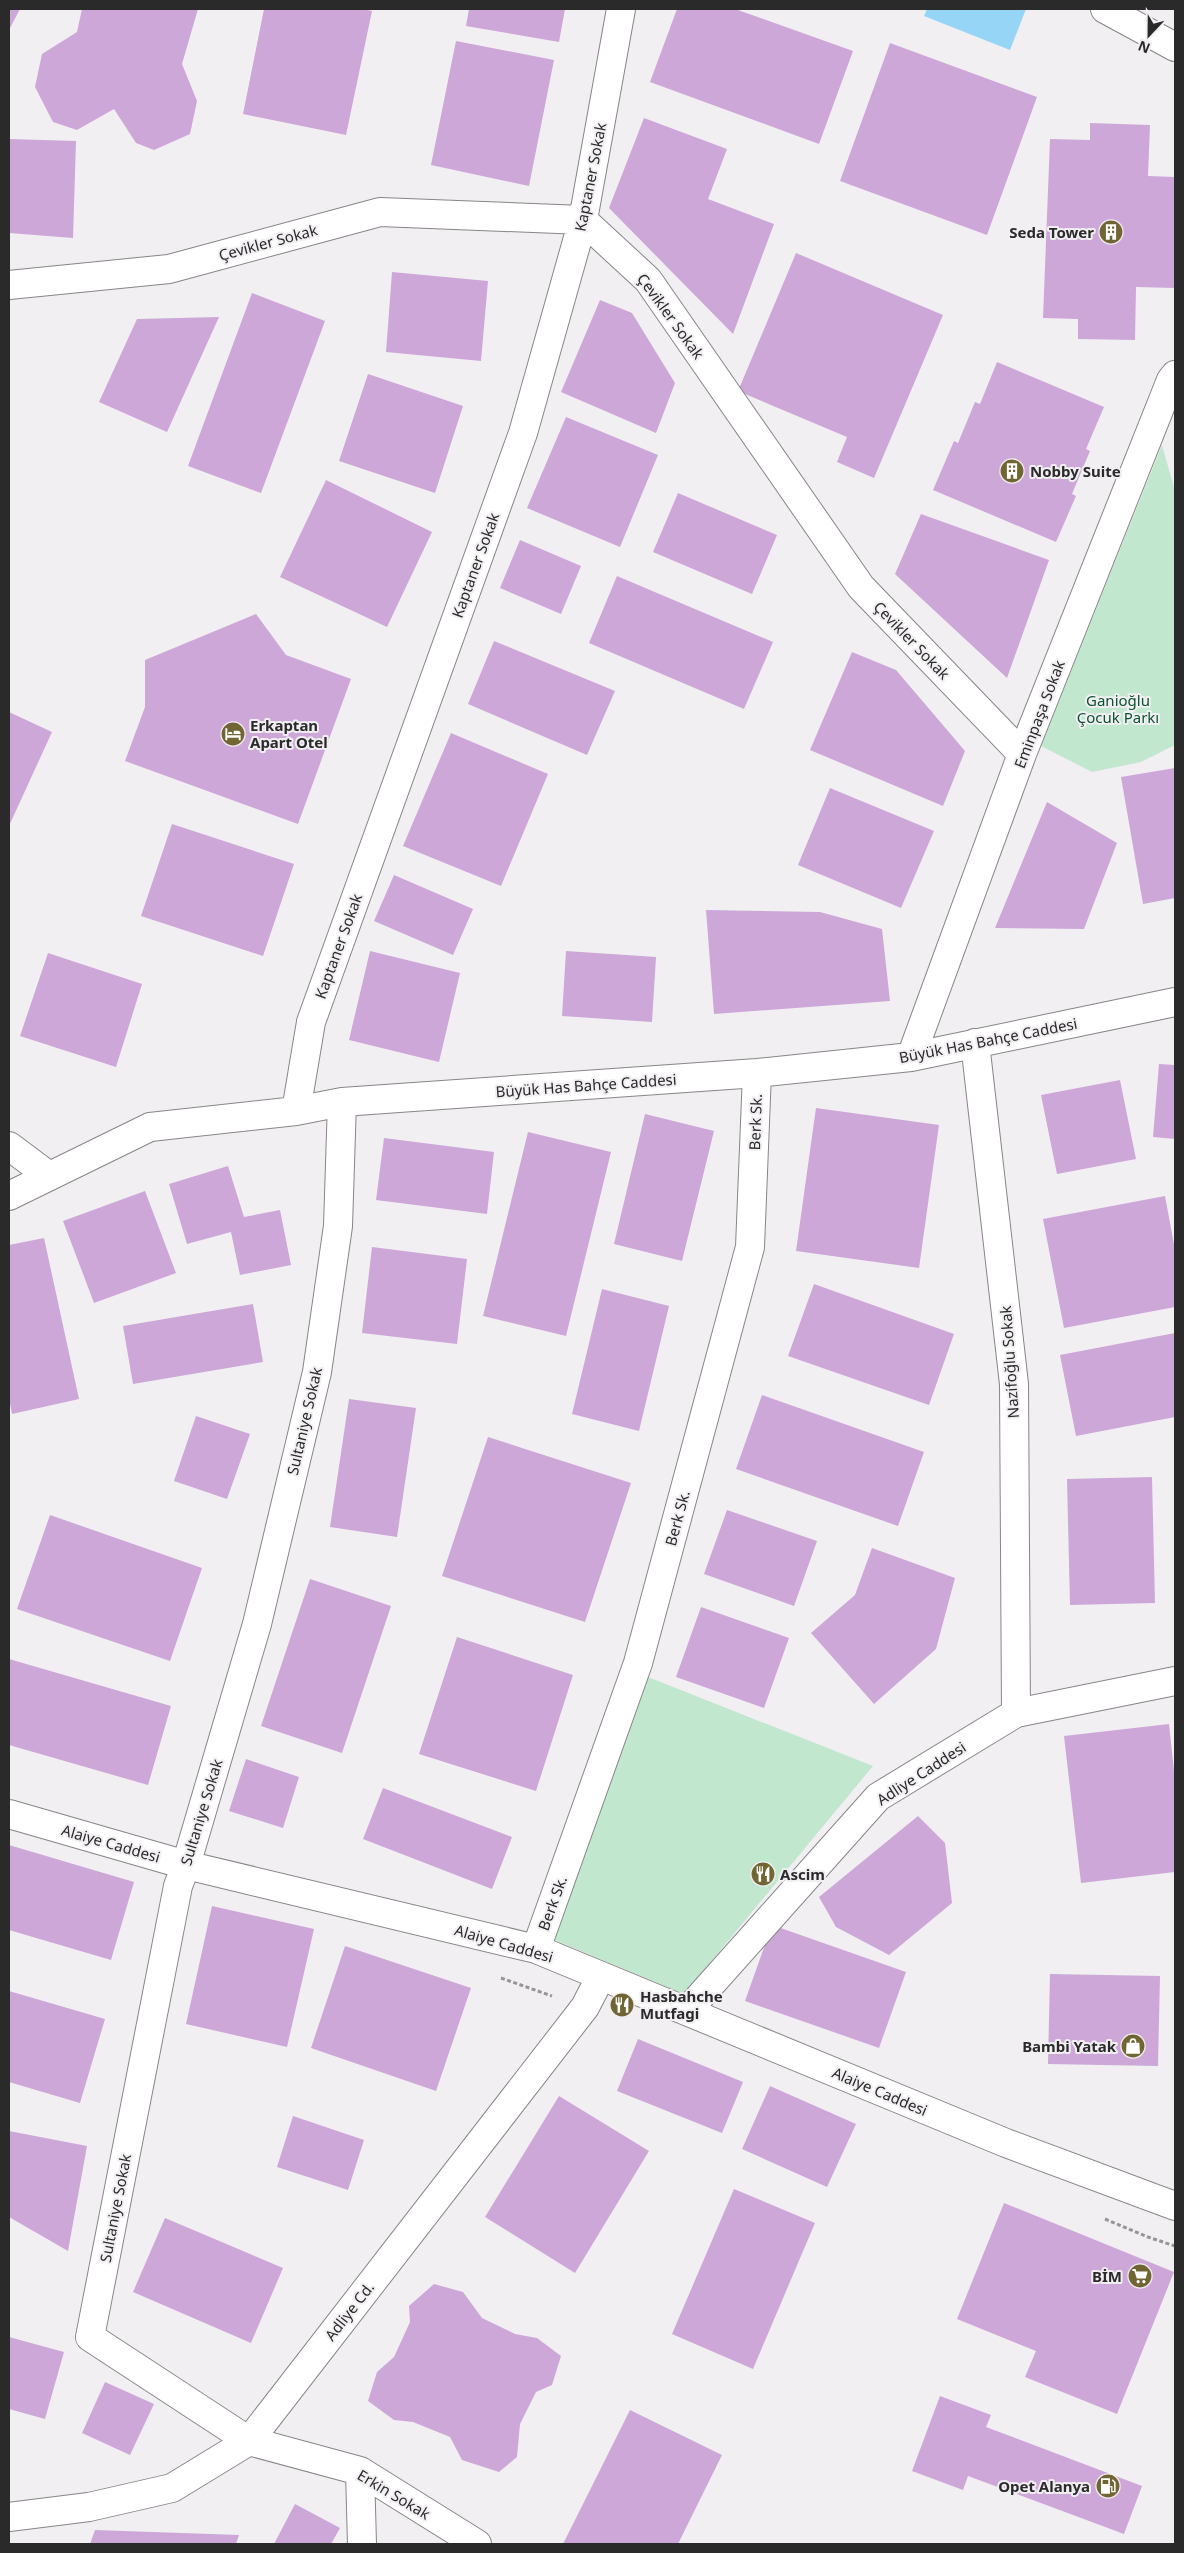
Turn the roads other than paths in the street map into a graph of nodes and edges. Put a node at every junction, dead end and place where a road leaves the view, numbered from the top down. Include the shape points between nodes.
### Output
1 (621, 9) edge
2 (1105, 9) edge
3 (1175, 47) edge
4 (583, 220) junction
5 (9, 285) edge
6 (1175, 375) edge
7 (1022, 754) junction
8 (1175, 1002) edge
9 (975, 1043) junction
10 (911, 1058) junction
11 (758, 1073) junction
12 (342, 1102) junction
13 (296, 1111) junction
14 (9, 1146) edge
15 (49, 1176) junction
16 (9, 1196) edge
17 (1175, 1681) edge
18 (1016, 1713) junction
19 (9, 1814) edge
20 (186, 1865) junction
21 (536, 1949) junction
22 (601, 1976) junction
23 (688, 2011) junction
24 (1175, 2206) edge
25 (249, 2441) junction
26 (360, 2472) junction
27 (9, 2517) edge
28 (362, 2544) edge
29 (477, 2544) edge

1 - 4 street, Kaptaner Sokak
2 - 3 street
4 - 5 street, Çevikler Sokak via 380,212 169,269
4 - 7 street, Çevikler Sokak via 648,280 861,587
4 - 13 street, Kaptaner Sokak via 523,432 311,1022
6 - 7 street, Eminpaşa Sokak
7 - 10 street, Eminpaşa Sokak
8 - 9 street, Büyük Has Bahçe Caddesi
9 - 10 street, Büyük Has Bahçe Caddesi
9 - 18 street, Nazifoğlu Sokak via 1014,1384
10 - 11 street, Büyük Has Bahçe Caddesi
11 - 12 street, Büyük Has Bahçe Caddesi
11 - 21 street, Berk Sk. via 750,1247 638,1663
12 - 13 street, Büyük Has Bahçe Caddesi
12 - 20 street, Sultaniye Sokak via 338,1226 317,1372 257,1624
13 - 15 street, Büyük Has Bahçe Caddesi via 150,1127
14 - 15 street
15 - 16 street, Büyük Has Bahçe Caddesi
17 - 18 street, Adliye Caddesi
18 - 23 street, Adliye Caddesi via 878,1797
19 - 20 street, Alaiye Caddesi
20 - 21 street, Alaiye Caddesi
20 - 25 street, Sultaniye Sokak via 178,1886 90,2337
21 - 22 street, Alaiye Caddesi
22 - 23 street, Alaiye Caddesi
22 - 25 street, Adliye Cd. via 585,2007
23 - 24 street, Alaiye Caddesi via 1006,2143
25 - 26 street, Erkin Sokak
25 - 27 street, Adliye Cd. via 172,2488 89,2507
26 - 28 street
26 - 29 street, Erkin Sokak

